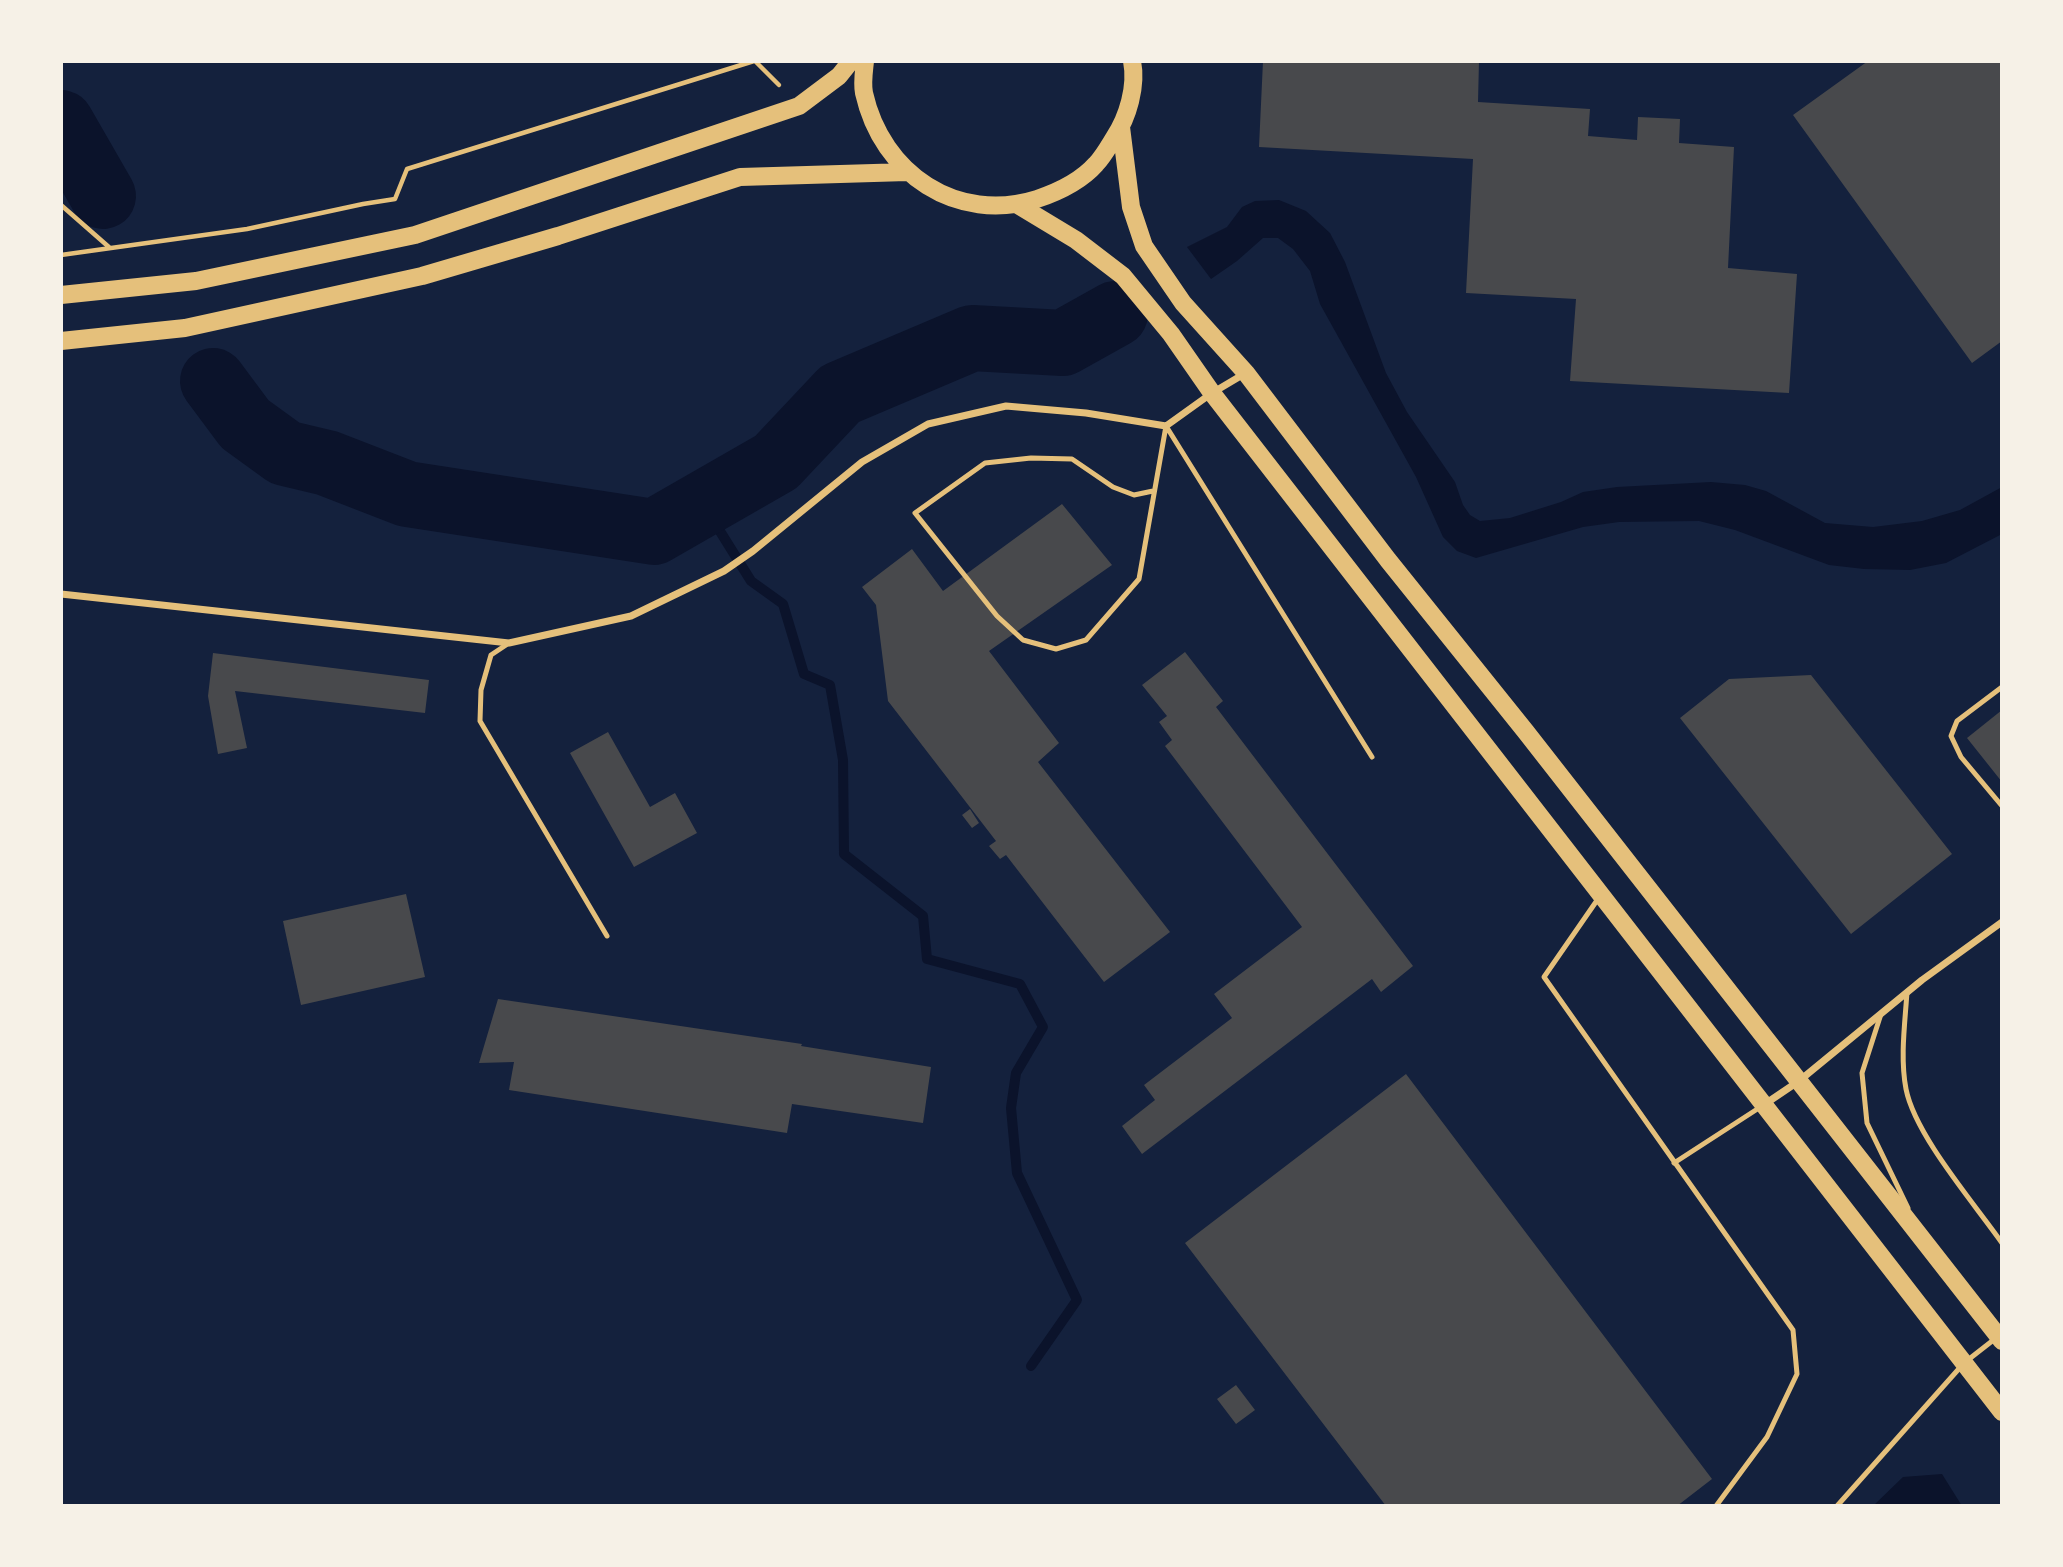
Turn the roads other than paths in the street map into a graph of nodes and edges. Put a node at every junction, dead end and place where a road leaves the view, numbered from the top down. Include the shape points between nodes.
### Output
1 (851, 61) edge
2 (865, 61) edge
3 (1134, 63) edge
4 (1121, 127) junction
5 (906, 172) junction
6 (1018, 205) junction
7 (61, 295) edge
8 (61, 341) edge
9 (1246, 373) junction
10 (1212, 393) junction
11 (1166, 426) junction
12 (1153, 491) junction
13 (61, 594) edge
14 (509, 643) junction
15 (2002, 687) edge
16 (1372, 757) dead end
17 (2002, 806) edge
18 (1601, 894) junction
19 (2002, 922) edge
20 (607, 936) dead end
21 (1907, 992) junction
22 (1882, 1012) junction
23 (1799, 1081) junction
24 (1765, 1104) junction
25 (1674, 1163) junction
26 (1925, 1243) junction
27 (2002, 1243) edge
28 (2000, 1338) edge
29 (1964, 1363) junction
30 (2002, 1412) edge
31 (1716, 1506) edge
32 (1837, 1506) edge

1 - 7 main road via 799,106 415,235 195,281
2 - 5 main road via 864,91 878,135
3 - 4 main road
4 - 6 main road via 1096,164 1060,191
4 - 9 main road via 1131,207 1144,246 1183,303
5 - 6 main road via 959,201 988,207
5 - 8 main road via 740,177 422,275 185,328
6 - 10 main road via 1123,275
9 - 10 street
9 - 23 main road
10 - 11 street
10 - 18 main road
11 - 12 lane
11 - 14 street via 1006,406 928,424 862,461 724,571 631,616
11 - 16 lane
12 - 12 lane via 1134,495 1112,487 1072,459 1031,458 985,463 915,513 997,616 1023,640 1056,649 1086,640 1139,579
13 - 14 street
14 - 20 lane via 491,655 481,690 480,721
15 - 17 lane via 1957,721 1951,736 1961,757
18 - 24 main road
18 - 25 lane via 1544,977
19 - 21 street
21 - 22 street
21 - 27 lane via 1905,1088 1913,1110
22 - 23 street
22 - 26 lane via 1862,1073 1867,1123
23 - 24 street
23 - 26 main road
24 - 25 lane
24 - 29 main road
25 - 31 lane via 1793,1331 1797,1374 1767,1437
26 - 28 main road
28 - 29 lane
29 - 30 main road
29 - 32 lane

